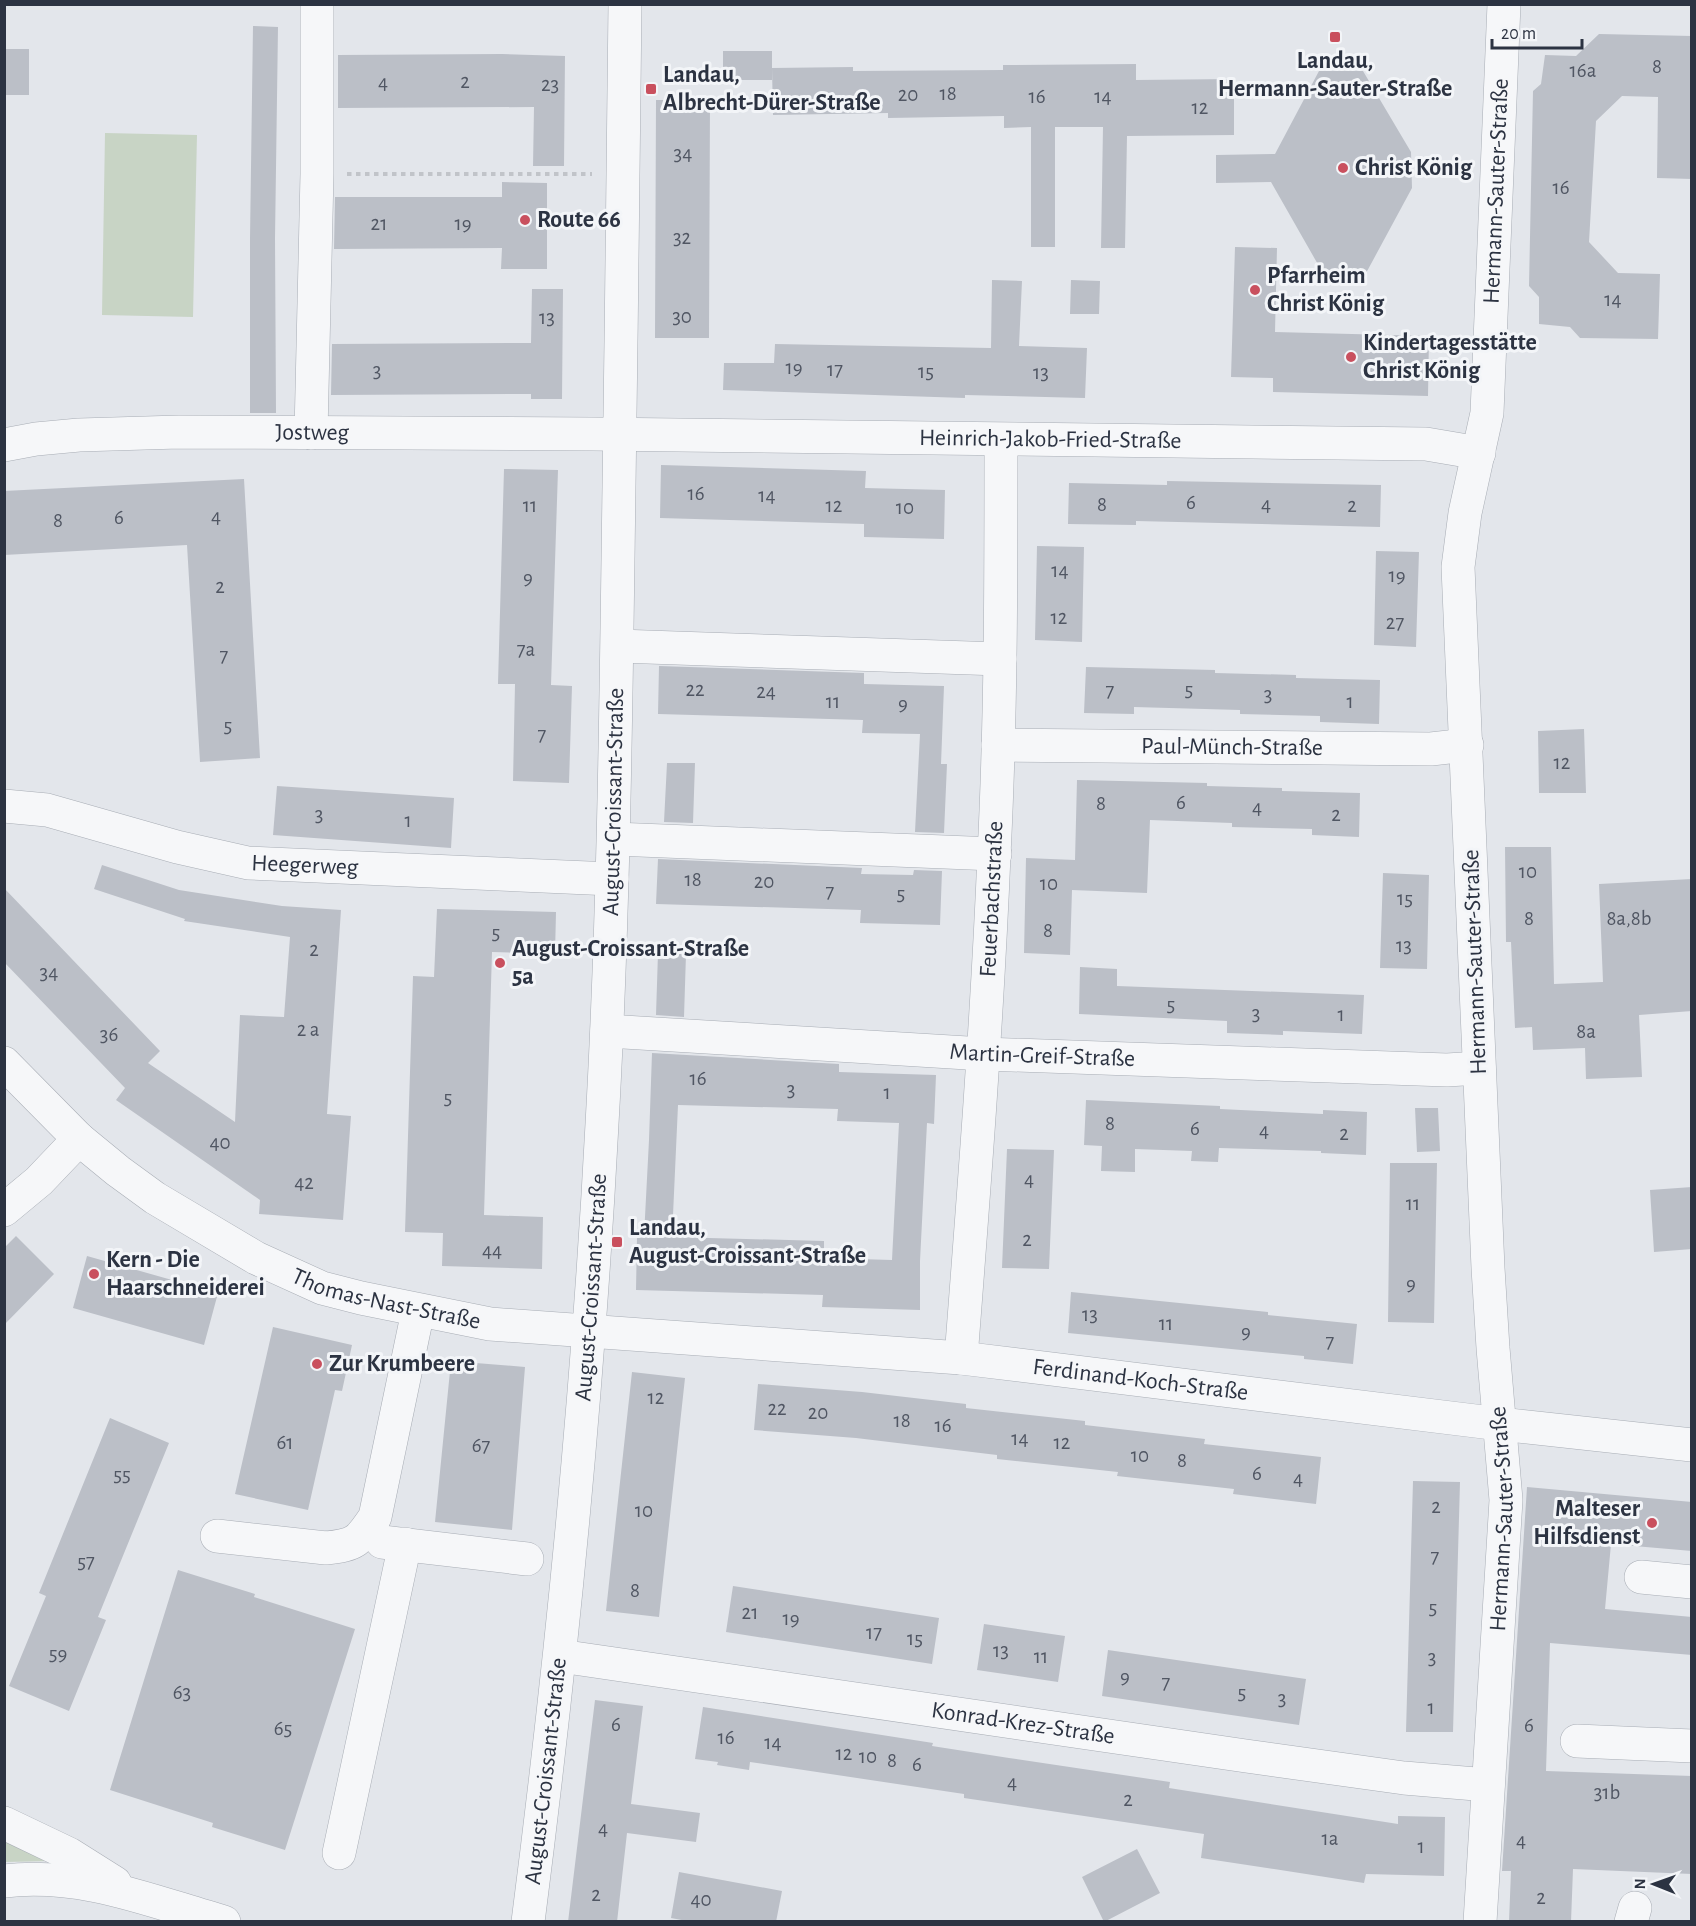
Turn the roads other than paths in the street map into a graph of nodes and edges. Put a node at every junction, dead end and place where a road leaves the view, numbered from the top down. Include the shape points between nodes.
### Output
1 (317, 4) edge
2 (625, 4) edge
3 (1504, 4) edge
4 (311, 433) junction
5 (620, 435) junction
6 (1001, 440) junction
7 (4, 445) edge
8 (1479, 453) junction
9 (618, 646) junction
10 (1000, 659) junction
11 (998, 745) junction
12 (1467, 746) junction
13 (4, 806) edge
14 (614, 839) junction
15 (994, 854) junction
16 (612, 879) junction
17 (607, 1031) junction
18 (984, 1054) junction
19 (4, 1063) edge
20 (1479, 1068) junction
21 (79, 1139) junction
22 (4, 1209) edge
23 (418, 1311) junction
24 (588, 1331) junction
25 (961, 1358) junction
26 (1500, 1424) junction
27 (1692, 1444) edge
28 (217, 1536) dead end
29 (360, 1539) junction
30 (405, 1544) junction
31 (527, 1559) dead end
32 (1641, 1577) dead end
33 (1692, 1582) edge
34 (560, 1656) junction
35 (1577, 1742) dead end
36 (1692, 1746) edge
37 (1488, 1785) junction
38 (4, 1823) edge
39 (339, 1853) dead end
40 (4, 1881) edge
41 (129, 1892) junction
42 (224, 1922) edge
43 (528, 1922) edge
44 (1480, 1922) edge

1 - 4 street
2 - 5 street, August-Croissant-Straße
3 - 8 street, Hermann-Sauter-Straße via 1487,403
4 - 5 street, Jostweg
4 - 7 street, Jostweg via 122,433
5 - 6 street, Heinrich-Jakob-Fried-Straße
5 - 9 street, August-Croissant-Straße
6 - 8 street, Heinrich-Jakob-Fried-Straße via 1426,444
6 - 10 street, Feuerbachstraße
8 - 12 street, Hermann-Sauter-Straße via 1458,567
9 - 10 street
9 - 14 street, August-Croissant-Straße
10 - 11 street, Feuerbachstraße
11 - 12 street, Paul-Münch-Straße via 1407,749
11 - 15 street, Feuerbachstraße
12 - 20 street, Hermann-Sauter-Straße
13 - 16 street, Heegerweg via 47,810 248,863
14 - 15 street
14 - 16 street, August-Croissant-Straße
15 - 18 street, Feuerbachstraße
16 - 17 street, August-Croissant-Straße
17 - 18 street, Martin-Greif-Straße
17 - 24 street, August-Croissant-Straße
18 - 20 street, Martin-Greif-Straße
18 - 25 street, Feuerbachstraße
19 - 21 street, Thomas-Nast-Straße
20 - 26 street, Hermann-Sauter-Straße
21 - 22 street via 39,1181
21 - 23 street, Thomas-Nast-Straße via 155,1198 256,1258 322,1288
23 - 24 street, Thomas-Nast-Straße via 490,1324
23 - 29 street via 375,1517
24 - 25 street, Ferdinand-Koch-Straße
24 - 34 street, August-Croissant-Straße
25 - 26 street, Ferdinand-Koch-Straße
26 - 27 street, Ferdinand-Koch-Straße
26 - 37 street, Hermann-Sauter-Straße via 1506,1500
28 - 29 street via 326,1548
29 - 30 street
30 - 31 street
30 - 39 street
32 - 33 street
34 - 37 street, Konrad-Krez-Straße via 1280,1761
34 - 43 street, August-Croissant-Straße
35 - 36 street
37 - 44 street, Hermann-Sauter-Straße
38 - 41 street via 69,1854
40 - 41 street via 64,1881
41 - 42 street

